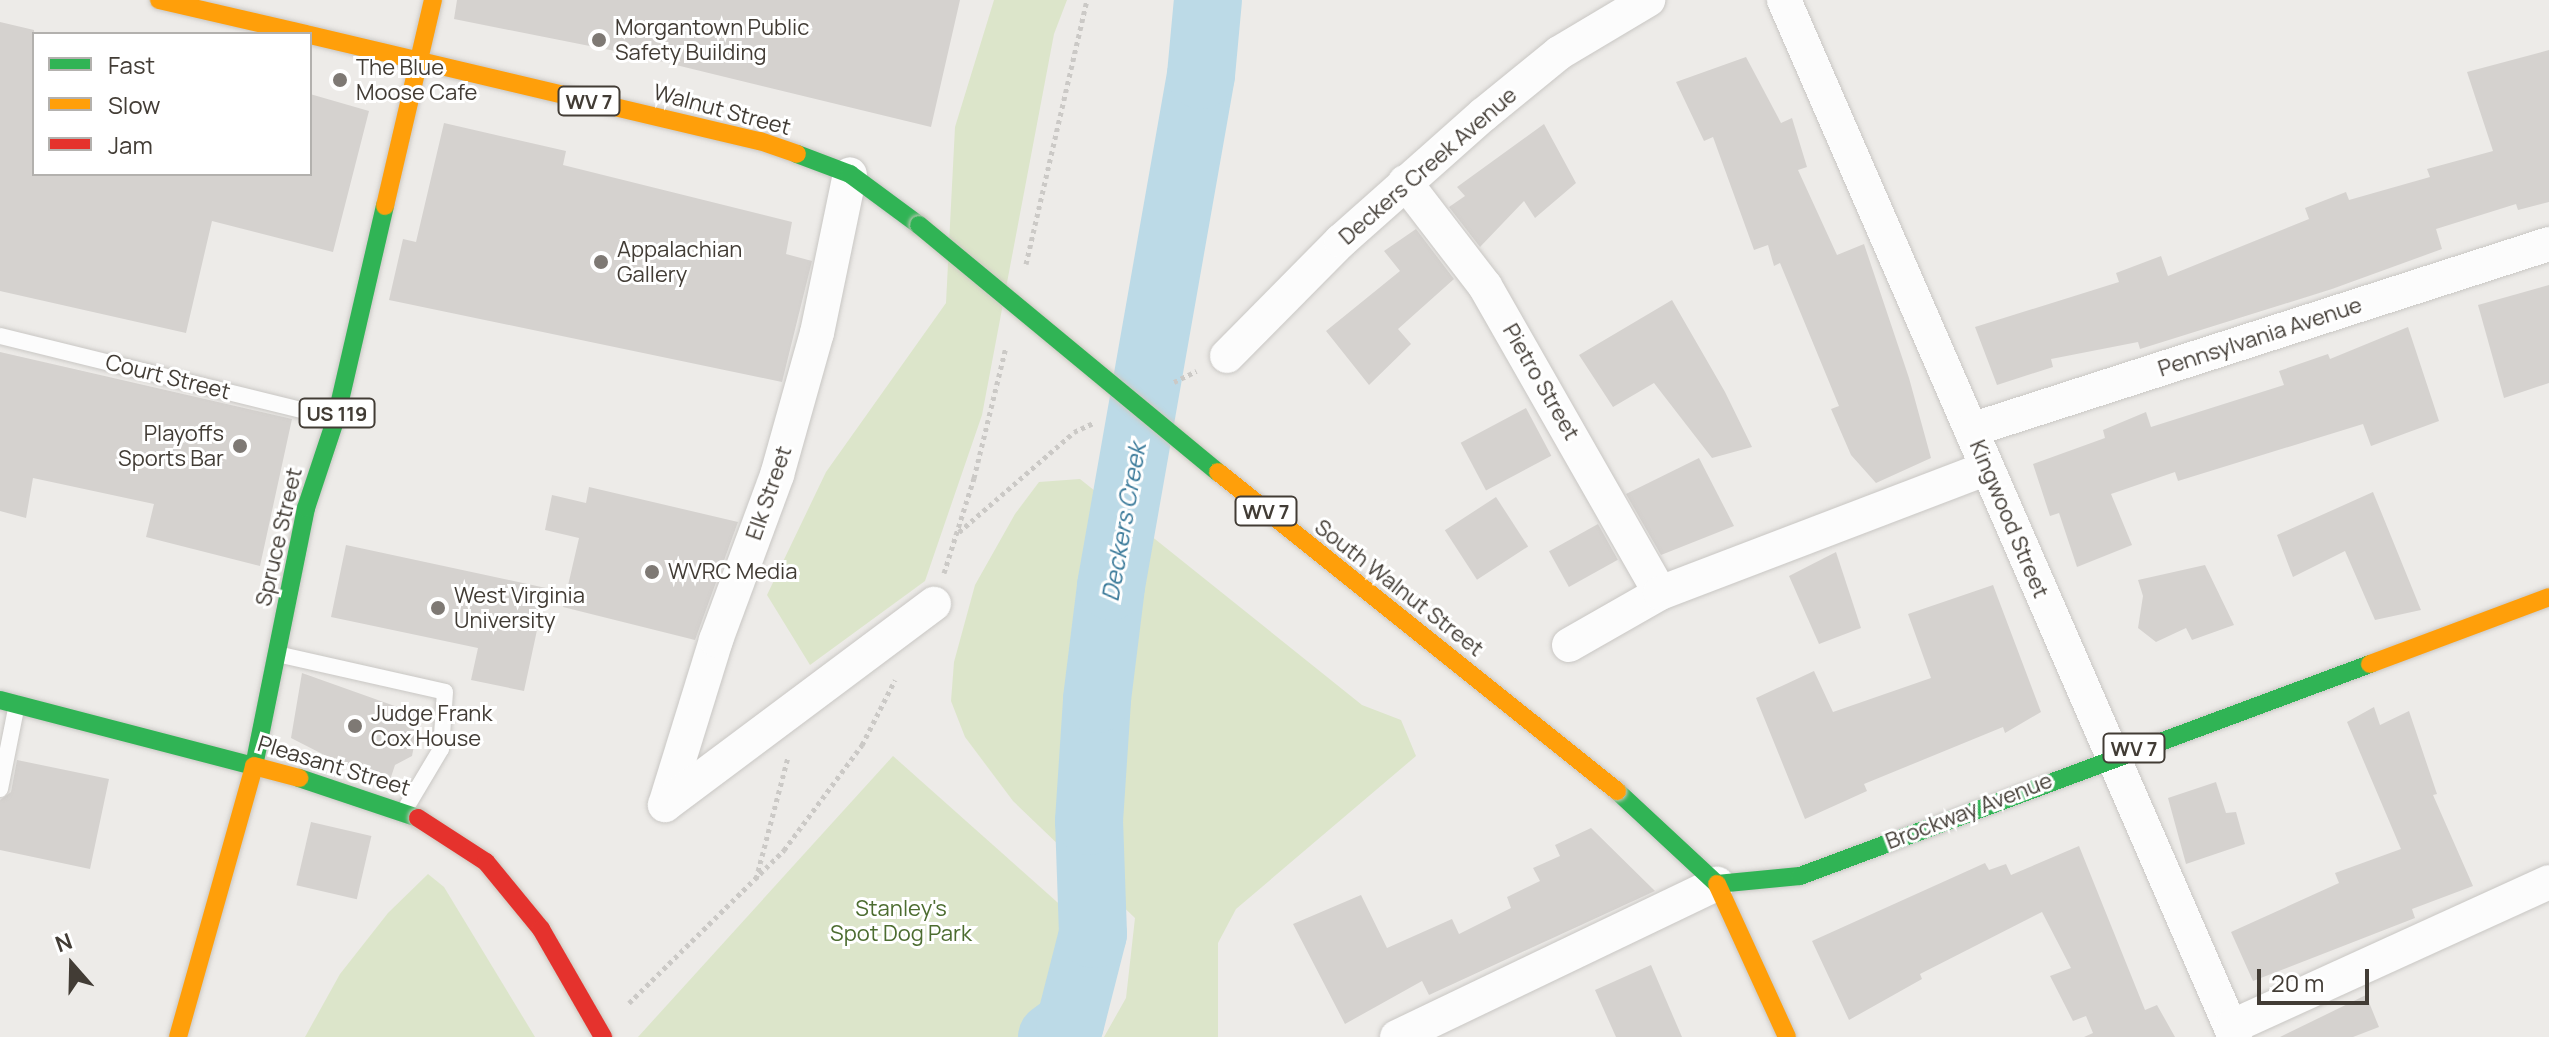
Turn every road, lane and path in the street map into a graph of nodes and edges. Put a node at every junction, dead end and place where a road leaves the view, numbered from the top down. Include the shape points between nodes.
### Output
1 (159, 0) edge
2 (433, 0) edge
3 (1087, 0) edge
4 (1648, 0) edge
5 (1784, 0) edge
6 (299, 32) edge
7 (312, 35) edge
8 (418, 60) junction
9 (850, 174) junction
10 (1405, 182) junction
11 (919, 225) joint
12 (2549, 244) edge
13 (1024, 273) dead end
14 (1010, 332) dead end
15 (0, 336) edge
16 (1227, 356) dead end
17 (336, 418) junction
18 (1971, 430) junction
19 (1074, 432) dead end
20 (1987, 468) junction
21 (956, 535) junction
22 (1660, 593) junction
23 (2549, 597) edge
24 (934, 604) joint
25 (1569, 645) dead end
26 (277, 654) junction
27 (898, 675) dead end
28 (812, 695) junction
29 (9, 702) edge
30 (2110, 757) junction
31 (254, 766) junction
32 (0, 789) edge
33 (411, 815) junction
34 (756, 880) junction
35 (2549, 882) edge
36 (1717, 884) junction
37 (627, 1005) dead end
38 (2233, 1032) edge
39 (178, 1037) edge
40 (603, 1037) edge
41 (1397, 1037) edge
42 (1787, 1037) edge

1 - 6 main road, Walnut Street / WV 7
2 - 8 main road, Spruce Street / US 119
3 - 13 path
4 - 10 street, Deckers Creek Avenue via 1559,53
5 - 18 street, Kingwood Street
7 - 8 main road, Walnut Street / WV 7
8 - 9 main road, Walnut Street / WV 7 via 760,141
8 - 17 main road, Spruce Street / US 119
9 - 11 main road, Walnut Street / WV 7
9 - 28 street, Elk Street via 817,333 777,475 716,640 665,805
10 - 16 street, Deckers Creek Avenue
10 - 22 street, Pietro Street via 1485,286
11 - 36 main road, South Walnut Street / WV 7, bridge via 1314,551 1617,791
12 - 18 street, Pennsylvania Avenue
14 - 21 path
15 - 17 lane, Court Street
17 - 26 main road, Spruce Street / US 119 via 306,508
18 - 20 street, Kingwood Street
19 - 21 path
20 - 22 street
20 - 30 street, Kingwood Street
21 - 24 path
22 - 25 street
23 - 30 main road, Brockway Avenue / WV 7
24 - 28 street
26 - 31 main road, Spruce Street / US 119
26 - 33 lane via 445,692 441,749
27 - 34 path via 862,745
28 - 34 path via 792,742
29 - 31 main road, Pleasant Street
29 - 32 lane
30 - 36 main road, Brockway Avenue / WV 7 via 1800,876
30 - 38 street, Kingwood Street
31 - 33 main road, Pleasant Street
31 - 39 main road, Spruce Street
33 - 40 main road, Pleasant Street, bridge via 486,862 541,929
34 - 37 path
35 - 38 street
36 - 41 street, Brockway Avenue
36 - 42 main road, South Walnut Street

